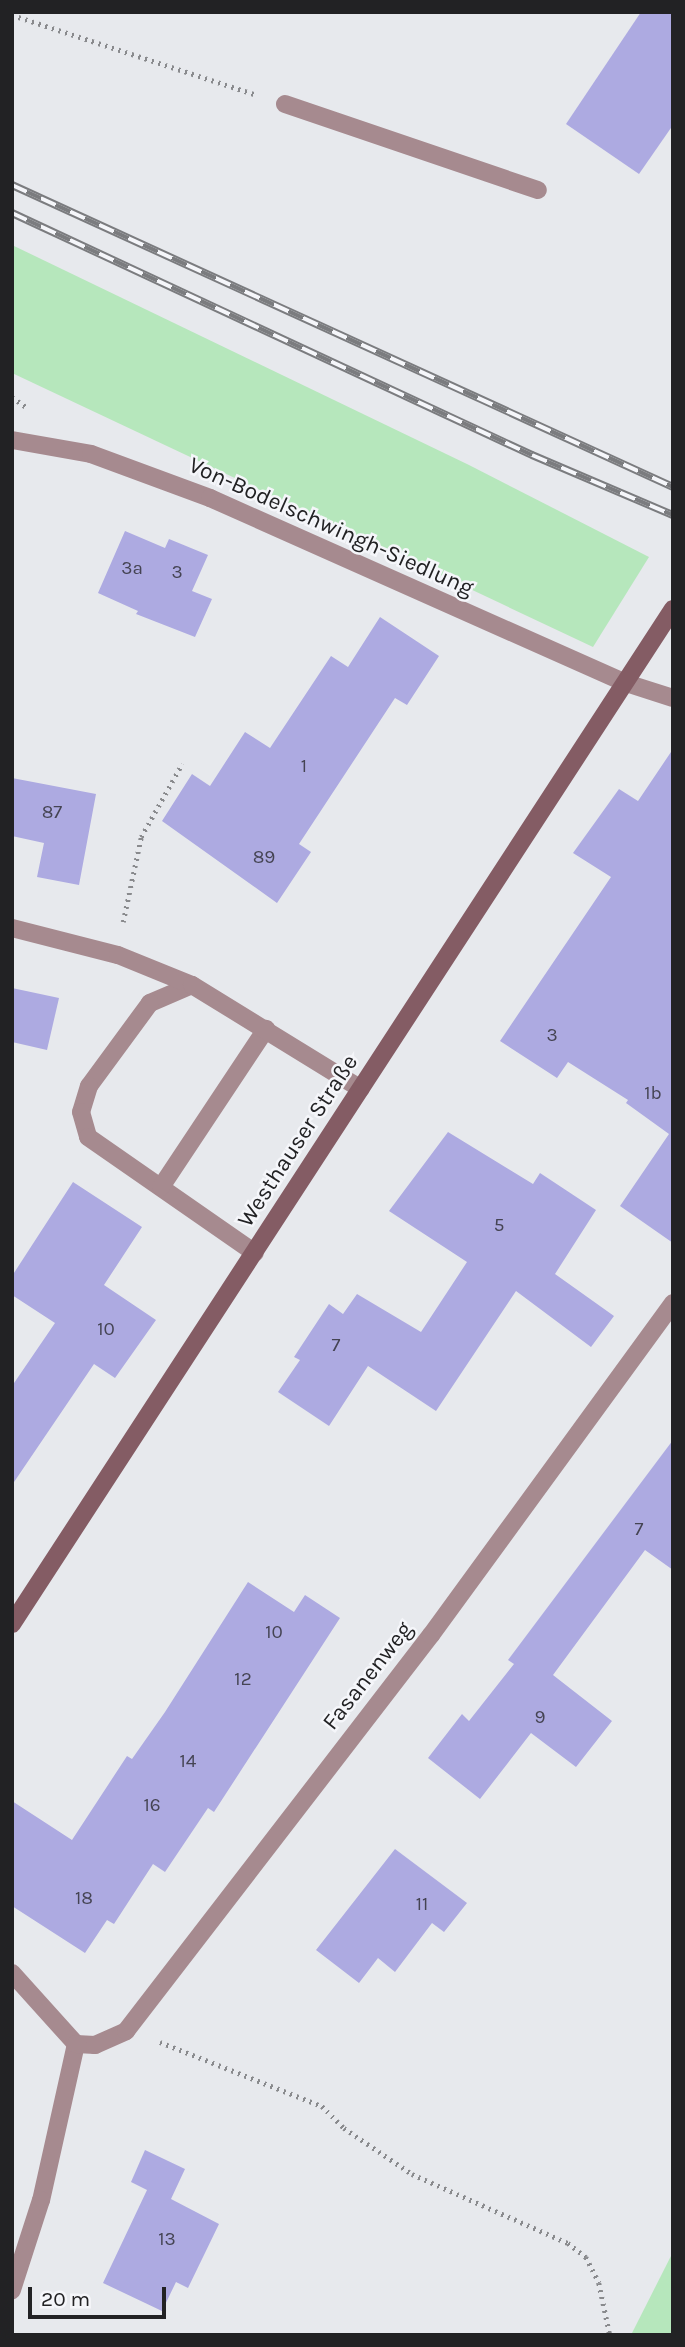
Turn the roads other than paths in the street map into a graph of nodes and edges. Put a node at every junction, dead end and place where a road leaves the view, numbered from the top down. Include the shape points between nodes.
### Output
1 (285, 104) road end
2 (538, 190) dead end
3 (12, 440) edge
4 (673, 609) edge
5 (628, 676) junction
6 (673, 698) edge
7 (12, 928) edge
8 (192, 985) junction
9 (266, 1029) junction
10 (361, 1089) junction
11 (161, 1187) junction
12 (255, 1253) junction
13 (673, 1303) edge
14 (12, 1624) edge
15 (12, 1973) edge
16 (76, 2044) junction
17 (12, 2290) edge

1 - 2 street
3 - 5 street, Von-Bodelschwingh-Siedlung via 91,454 210,498
4 - 5 main road, Westhauser Straße
5 - 6 street
5 - 10 main road, Westhauser Straße
7 - 8 street via 118,955
8 - 9 street
8 - 11 street via 150,1003 89,1086 81,1112 89,1137
9 - 10 street
9 - 11 street
10 - 12 main road, Westhauser Straße
11 - 12 street
12 - 14 main road, Westhauser Straße
13 - 16 street, Fasanenweg via 431,1635 126,2031 95,2045
15 - 16 street
16 - 17 street via 41,2200

